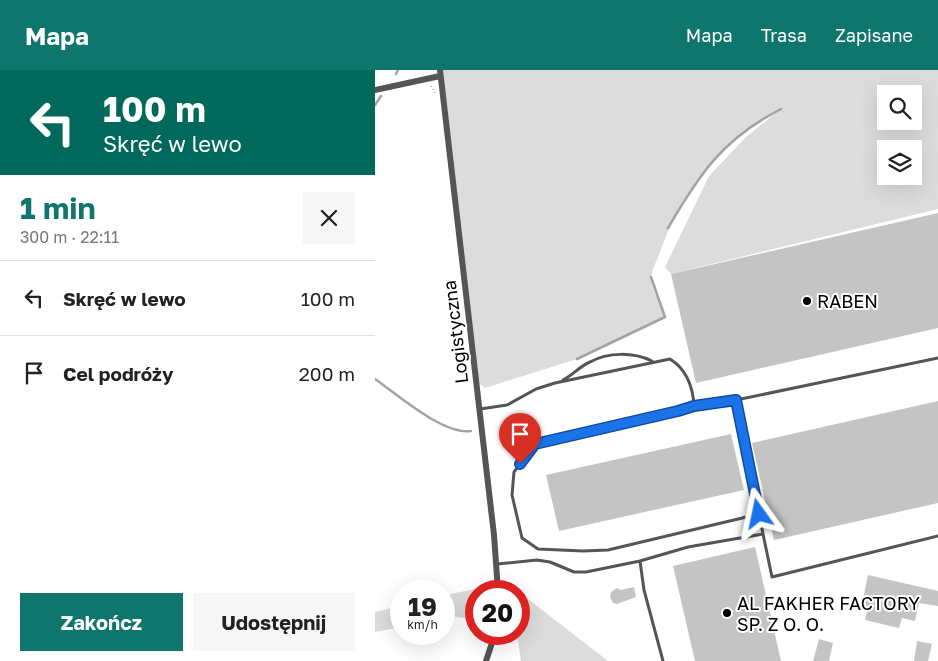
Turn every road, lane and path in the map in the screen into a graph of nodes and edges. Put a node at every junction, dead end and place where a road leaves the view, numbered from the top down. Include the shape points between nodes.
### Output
1 (440, 73) edge
2 (375, 90) edge
3 (938, 358) edge
4 (652, 361) junction
5 (555, 383) junction
6 (736, 400) junction
7 (694, 406) junction
8 (479, 409) junction
9 (759, 514) junction
10 (763, 534) junction
11 (938, 536) edge
12 (640, 560) junction
13 (497, 564) junction
14 (498, 580) edge
15 (491, 645) edge
16 (486, 661) edge
17 (663, 661) edge

1 - 2 street
1 - 8 street, Logistyczna
3 - 6 lane
4 - 5 lane
4 - 5 lane via 631,354 610,356 590,361
4 - 7 lane via 670,359 681,366 689,382
5 - 8 lane via 507,405
6 - 7 lane
6 - 9 lane
7 - 9 lane via 535,444 514,472 512,495 522,538 538,549 608,550
8 - 13 street, Logistyczna
9 - 10 lane
10 - 11 lane via 772,577
10 - 12 lane
12 - 13 lane via 586,572 574,572 537,560
12 - 17 lane via 644,590
13 - 14 street, Logistyczna
15 - 16 street

